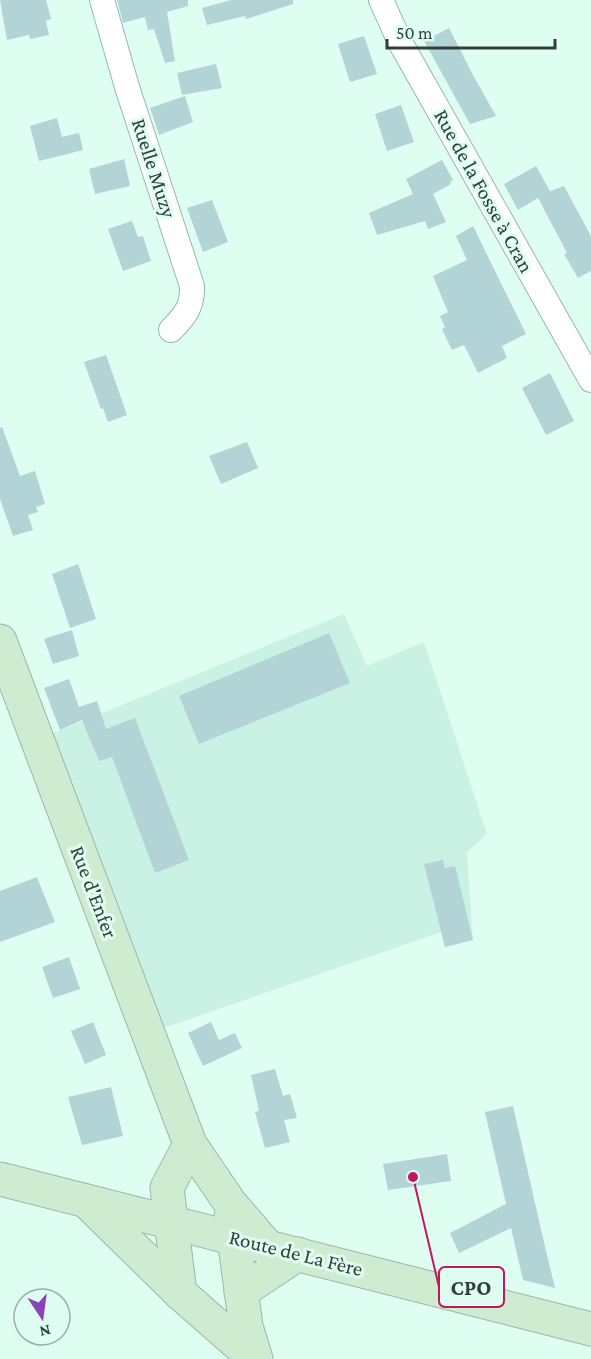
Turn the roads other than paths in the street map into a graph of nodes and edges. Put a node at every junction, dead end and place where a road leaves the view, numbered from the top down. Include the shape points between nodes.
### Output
1 (102, 0) edge
2 (381, 0) edge
3 (171, 330) dead end
4 (591, 380) edge
5 (0, 641) edge
6 (190, 1144) junction
7 (0, 1179) edge
8 (167, 1188) junction
9 (84, 1200) junction
10 (230, 1203) junction
11 (126, 1210) junction
12 (171, 1222) junction
13 (234, 1238) junction
14 (267, 1246) junction
15 (298, 1254) junction
16 (241, 1292) junction
17 (180, 1293) junction
18 (591, 1329) edge
19 (256, 1359) edge

1 - 3 street, Ruelle Muzy via 192,286 191,305
2 - 4 street, Rue de la Fosse à Cran via 400,42
5 - 6 main road, Rue d'Enfer
6 - 8 main road
6 - 10 main road, Rue d'Enfer
7 - 9 main road, Route de La Fère
8 - 11 main road
8 - 12 main road
9 - 11 main road, Route de La Fère
9 - 17 main road
10 - 13 main road
10 - 14 main road, Rue d'Enfer
11 - 12 main road, Route de La Fère
12 - 13 main road, Route de La Fère
12 - 17 main road
13 - 14 main road, Route de La Fère
13 - 16 main road
14 - 15 main road, Route de La Fère
15 - 16 main road
15 - 18 main road, Route de La Fère
16 - 19 main road
17 - 19 main road

